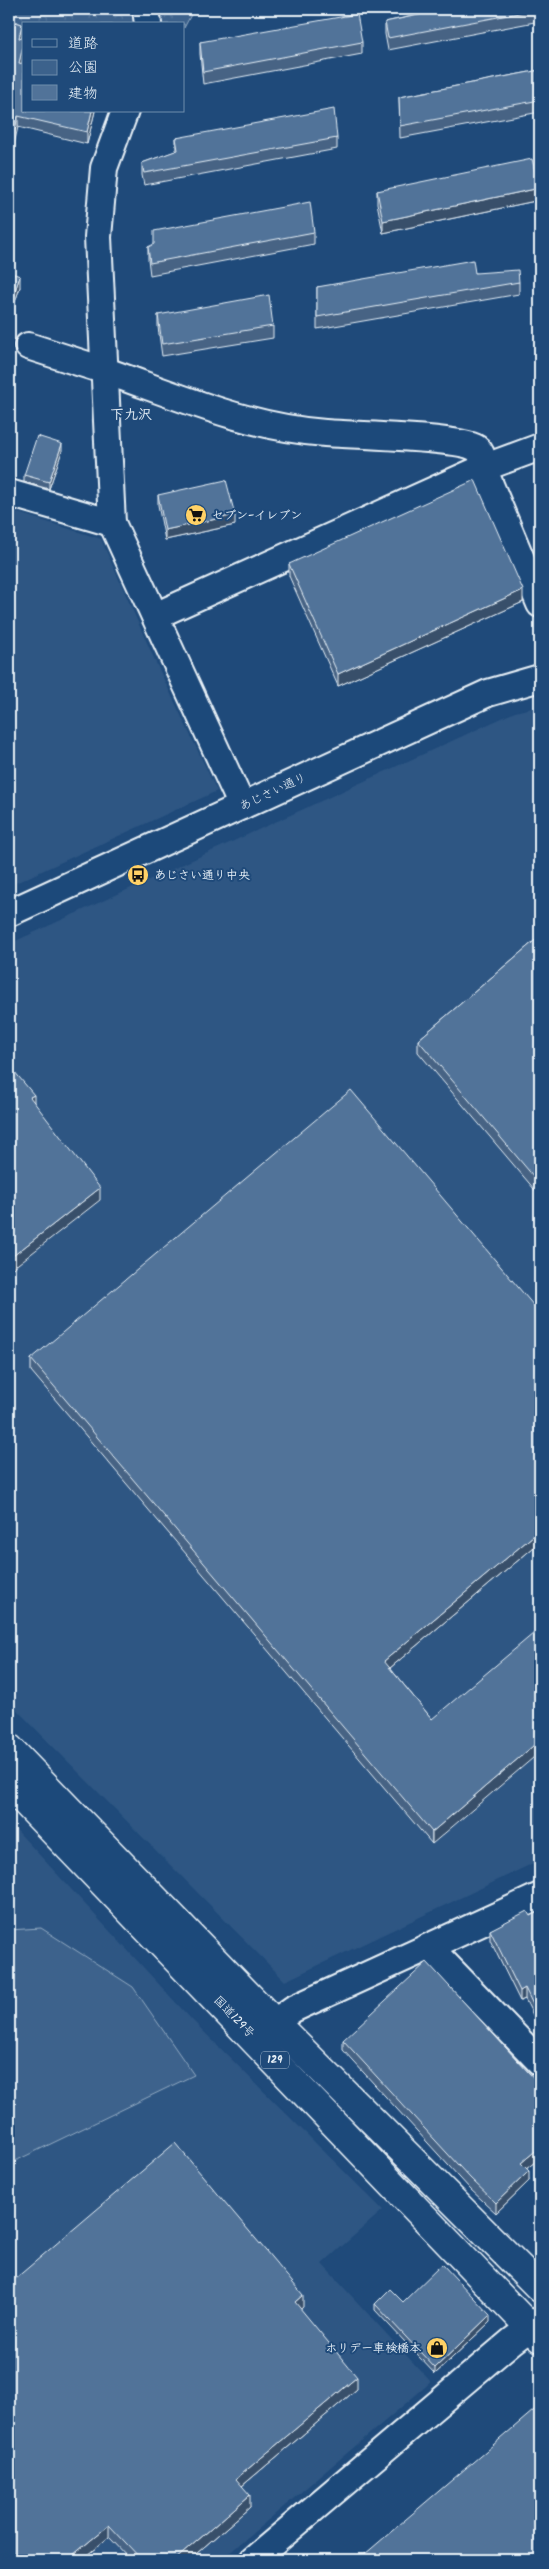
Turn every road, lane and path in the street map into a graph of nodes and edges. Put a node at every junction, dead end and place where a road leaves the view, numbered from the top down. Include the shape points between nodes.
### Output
1 (146, 9) edge
2 (148, 22) edge
3 (126, 112) edge
4 (28, 346) dead end
5 (103, 370) junction
6 (540, 447) edge
7 (483, 468) junction
8 (9, 493) edge
9 (112, 522) junction
10 (530, 558) edge
11 (540, 604) edge
12 (155, 616) junction
13 (540, 678) edge
14 (242, 806) junction
15 (9, 913) edge
16 (9, 1748) edge
17 (9, 1784) edge
18 (540, 1896) edge
19 (429, 1947) junction
20 (264, 2029) junction
21 (540, 2062) edge
22 (540, 2288) edge
23 (537, 2328) edge
24 (253, 2560) edge

1 - 2 street
3 - 5 street via 104,168 101,187 98,237
4 - 5 street
5 - 7 street via 264,425 465,444 480,452
5 - 9 street
6 - 7 street
7 - 10 street
7 - 12 street
8 - 9 street
9 - 12 street
10 - 11 street
12 - 14 street
13 - 14 street, あじさい通り via 488,693
14 - 15 street, あじさい通り
16 - 20 highway, 国道129号 / 129
17 - 20 highway, 国道129号 / 129
18 - 19 street
19 - 20 street via 293,2009
19 - 21 street
20 - 22 highway, 国道129号 / 129
20 - 23 highway, 国道129号 / 129
23 - 24 street

